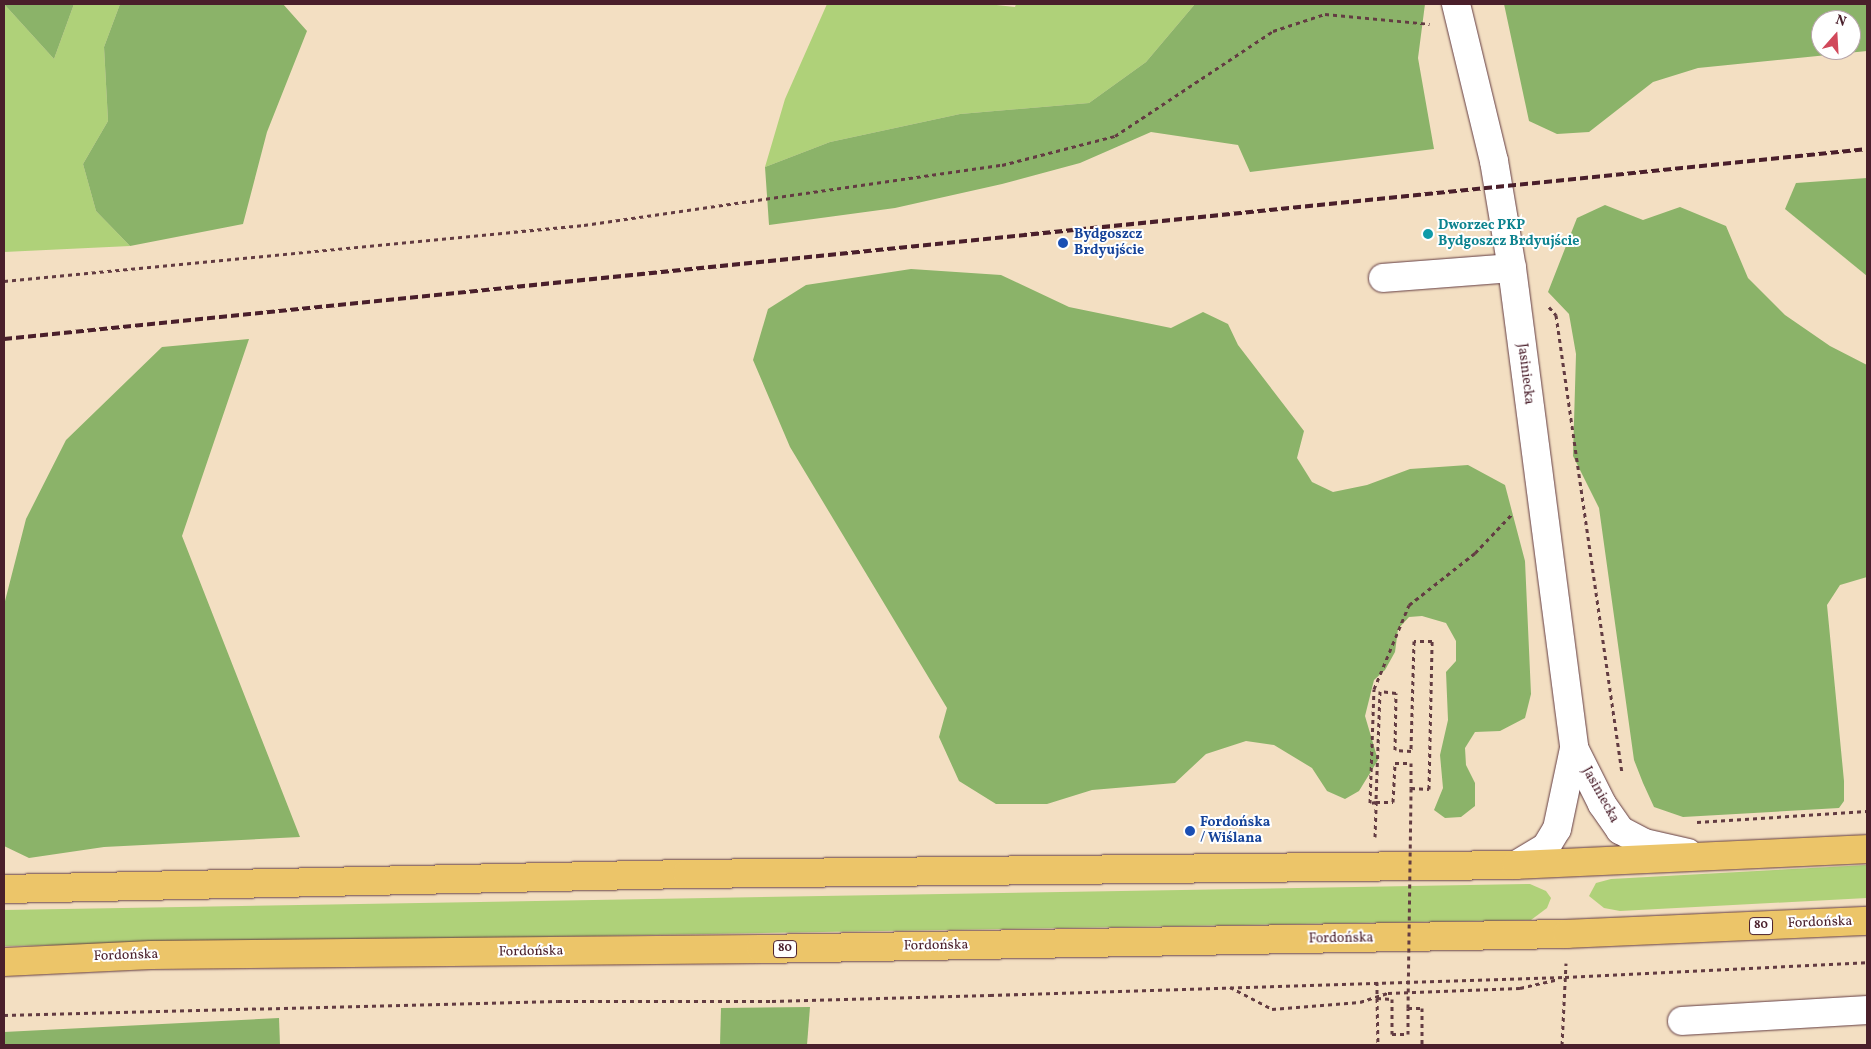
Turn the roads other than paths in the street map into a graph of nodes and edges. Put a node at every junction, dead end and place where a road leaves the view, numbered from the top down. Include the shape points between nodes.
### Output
1 (1458, 12) edge
2 (1512, 268) junction
3 (1383, 278) dead end
4 (1574, 748) junction
5 (1867, 849) edge
6 (1718, 856) junction
7 (1516, 865) junction
8 (4, 888) edge
9 (1867, 921) edge
10 (4, 962) edge
11 (1867, 1010) edge
12 (1682, 1021) dead end

1 - 2 street, Jasiniecka via 1494,161
2 - 3 street
2 - 4 street, Jasiniecka
4 - 6 street, Jasiniecka via 1602,804 1620,830 1644,843 1677,852
4 - 7 street, Jasiniecka via 1556,829 1546,846
5 - 6 main road
6 - 7 main road
7 - 8 main road via 687,874
9 - 10 main road, Fordońska / 80 via 1567,934 761,949 151,955
11 - 12 street

